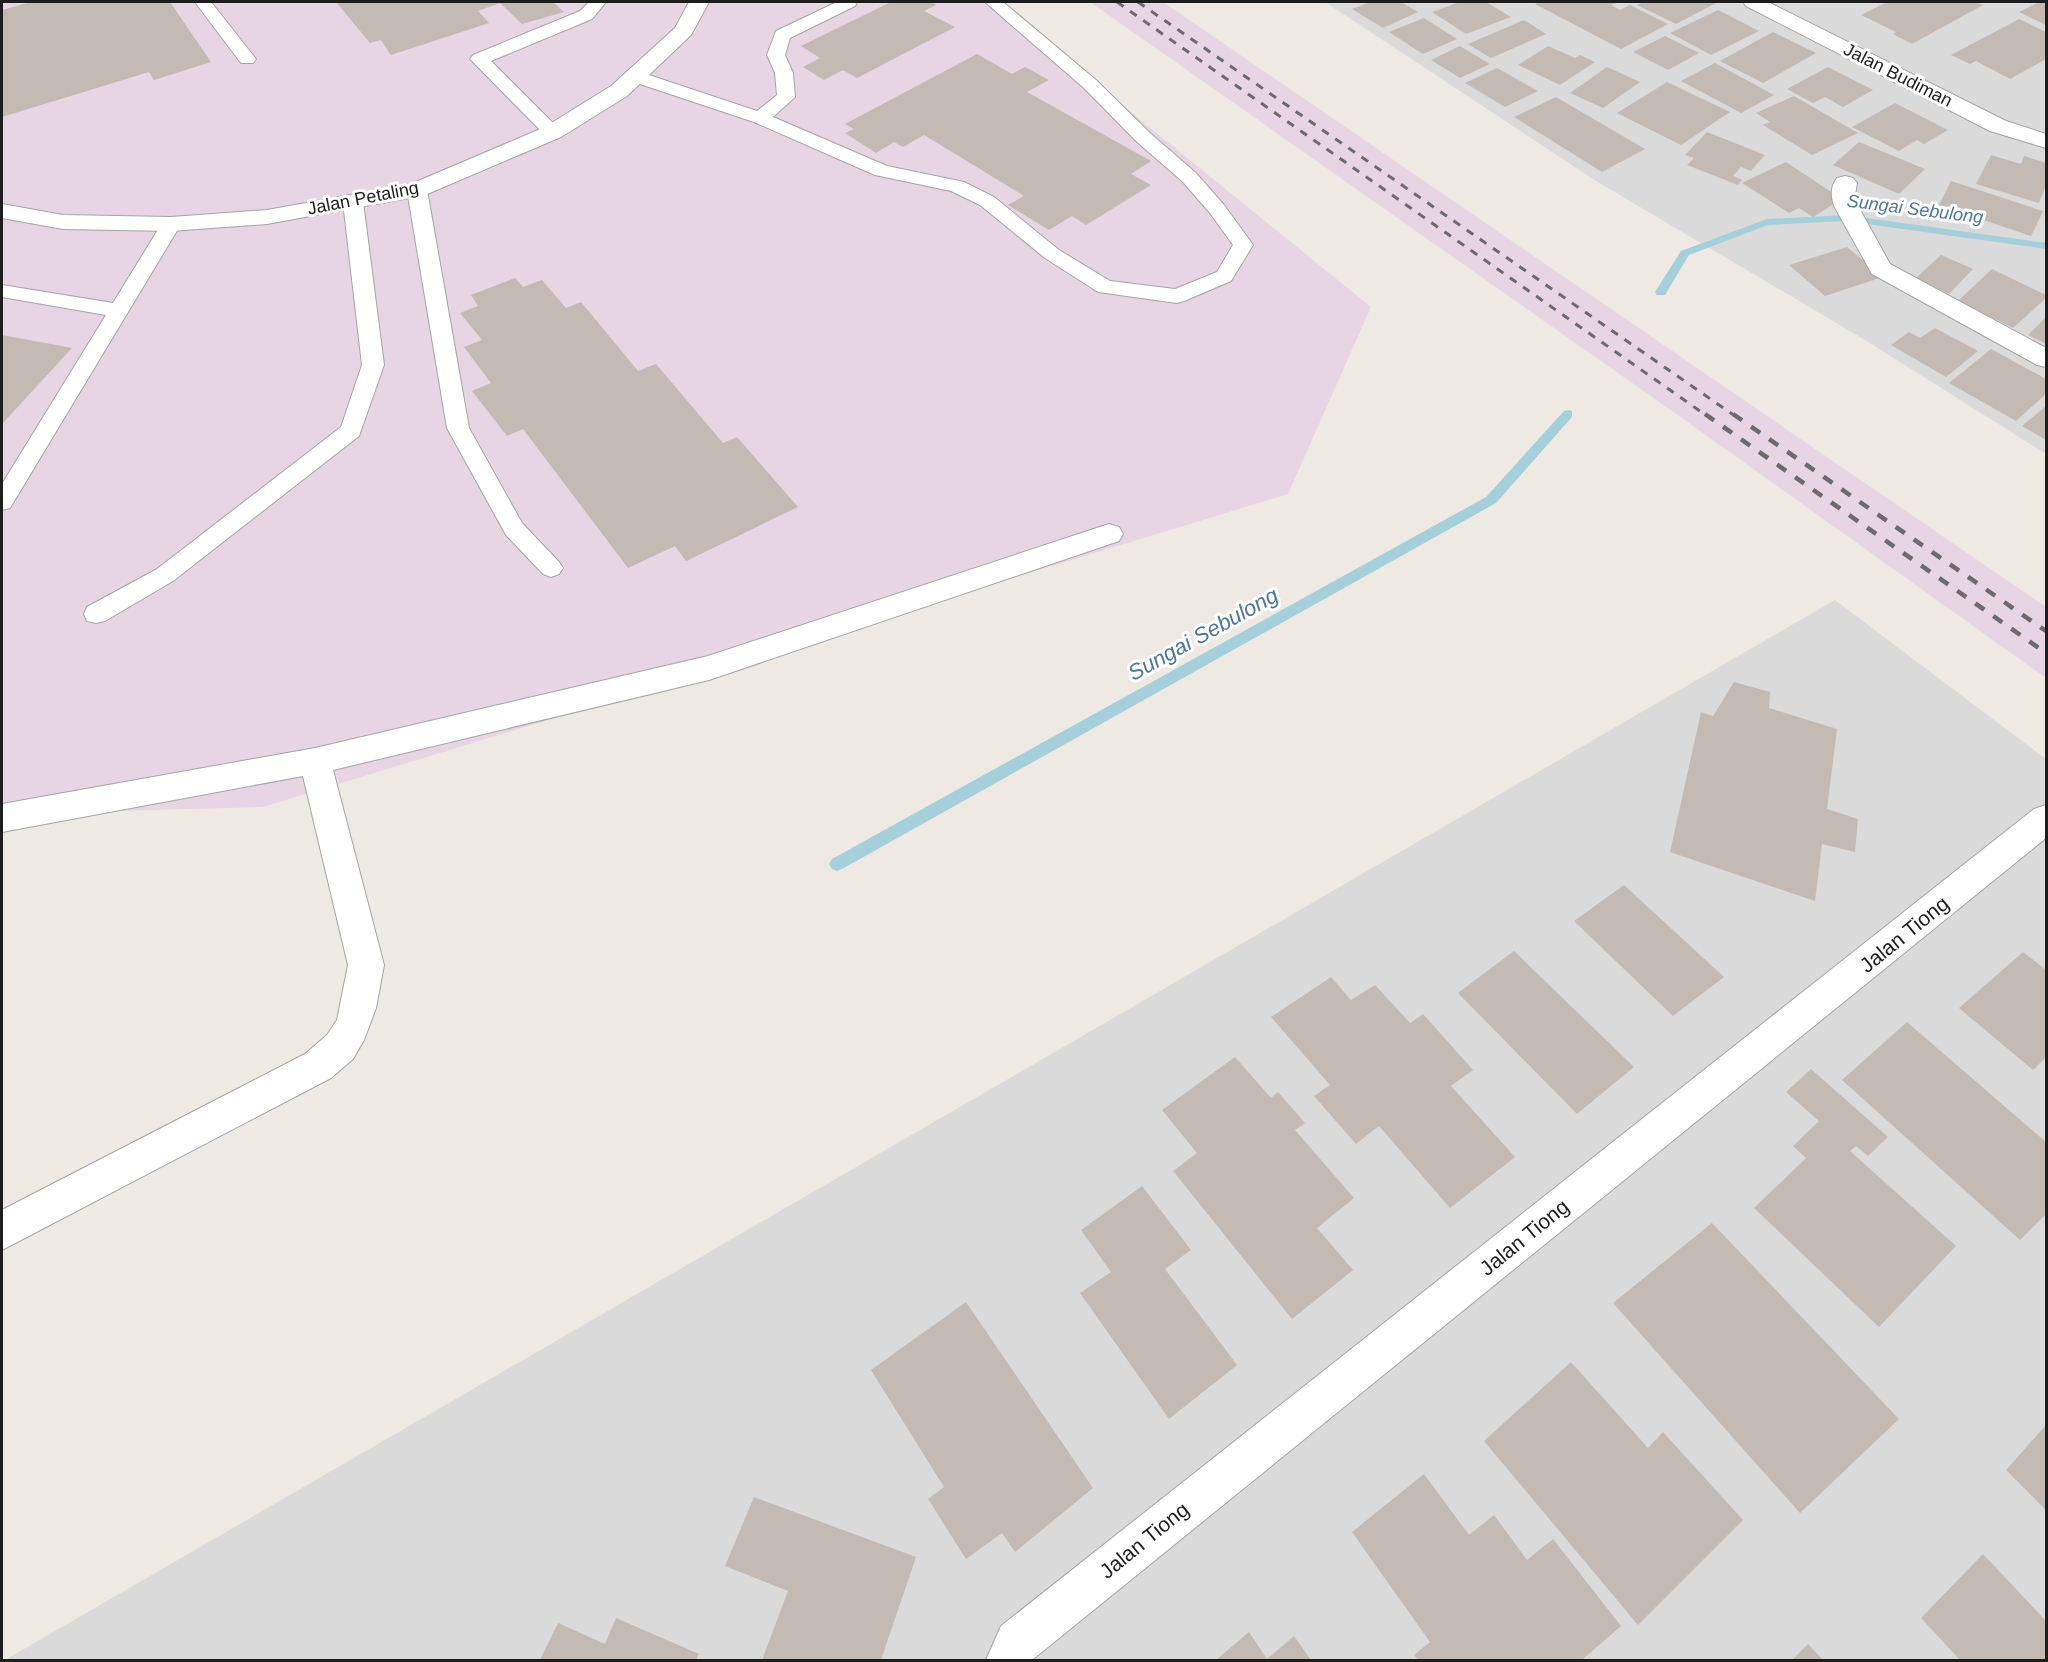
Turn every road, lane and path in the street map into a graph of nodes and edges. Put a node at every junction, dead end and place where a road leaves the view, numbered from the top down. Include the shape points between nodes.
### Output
1 (203, 2) edge
2 (598, 2) edge
3 (699, 2) edge
4 (849, 2) edge
5 (993, 2) edge
6 (1753, 2) edge
7 (247, 59) dead end
8 (634, 76) junction
9 (759, 118) junction
10 (553, 132) junction
11 (2046, 141) edge
12 (1845, 183) dead end
13 (417, 189) junction
14 (353, 202) junction
15 (2, 211) edge
16 (171, 224) junction
17 (2, 291) edge
18 (118, 310) junction
19 (2046, 359) edge
20 (2, 502) edge
21 (1109, 534) dead end
22 (551, 568) dead end
23 (96, 614) dead end
24 (315, 761) junction
25 (2, 818) edge
26 (2046, 819) edge
27 (2, 1231) edge
28 (1010, 1660) edge

1 - 7 lane
2 - 10 lane via 586,15 479,59
3 - 8 street, Jalan Petaling via 684,31
4 - 9 lane via 782,35 776,55 784,73 786,97
5 - 9 lane via 1090,84 1189,177 1217,209 1243,245 1224,276 1177,296 1105,287 1046,249 987,201 957,186 882,171
6 - 11 street, Jalan Budiman via 1998,126
8 - 9 lane
8 - 10 street, Jalan Petaling via 619,91
10 - 13 street, Jalan Petaling
12 - 19 street via 1843,195 1849,213 1881,269
13 - 14 street, Jalan Petaling
13 - 22 lane via 458,428 514,529
14 - 16 street, Jalan Petaling via 267,217
14 - 23 lane via 374,365 351,431 165,575
15 - 16 street, Jalan Petaling via 63,222
16 - 18 lane
17 - 18 lane
18 - 20 lane
21 - 24 street via 709,668
24 - 25 street
24 - 27 street via 366,965 362,996 340,1046 318,1066
26 - 28 street, Jalan Tiong via 1017,1642

